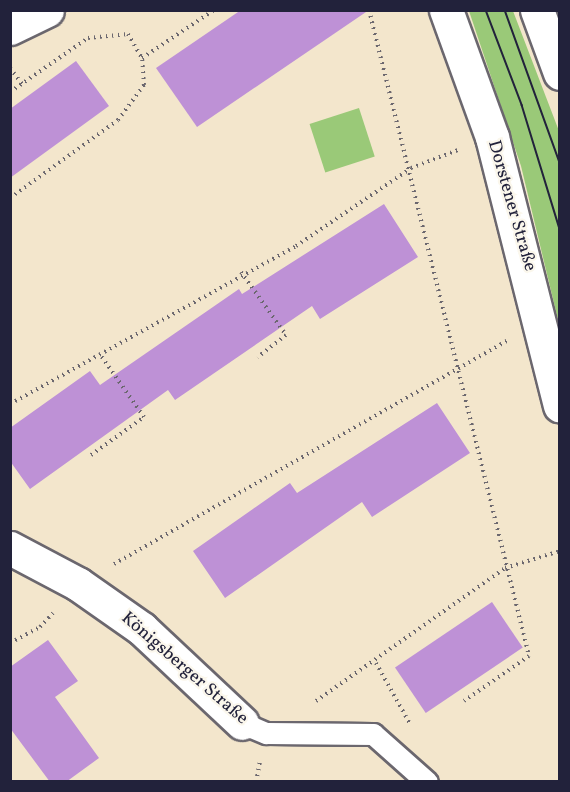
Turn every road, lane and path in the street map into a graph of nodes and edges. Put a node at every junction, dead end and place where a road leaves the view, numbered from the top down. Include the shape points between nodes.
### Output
1 (46, 10) edge
2 (214, 10) edge
3 (369, 10) edge
4 (446, 10) edge
5 (537, 10) edge
6 (10, 28) edge
7 (142, 58) junction
8 (10, 68) edge
9 (560, 73) edge
10 (22, 84) junction
11 (10, 92) edge
12 (444, 155) dead end
13 (411, 168) junction
14 (10, 198) edge
15 (241, 272) junction
16 (99, 353) junction
17 (484, 354) dead end
18 (258, 357) dead end
19 (459, 367) junction
20 (10, 404) edge
21 (560, 406) edge
22 (91, 455) dead end
23 (10, 548) edge
24 (560, 551) edge
25 (505, 568) junction
26 (78, 585) junction
27 (10, 643) edge
28 (376, 663) junction
29 (464, 701) dead end
30 (254, 728) junction
31 (411, 763) junction
32 (255, 782) edge
33 (427, 782) edge

1 - 6 main road
2 - 7 path
3 - 13 path
4 - 21 main road, Dorstener Straße via 492,137
5 - 9 main road
7 - 10 path via 128,34 88,38
7 - 14 path via 144,85 118,120
8 - 10 path
10 - 11 path
12 - 13 path
13 - 15 path via 296,246
13 - 19 path
15 - 16 path
15 - 18 path via 286,335
16 - 20 path
16 - 22 path via 144,417
17 - 19 path
19 - 25 path
19 - 26 path
23 - 26 main road, Königsberger Straße
24 - 25 path
25 - 28 path
25 - 29 path via 529,656
26 - 27 path via 40,627
26 - 30 main road, Königsberger Straße via 142,629
28 - 30 path
28 - 31 path via 401,700 415,741
30 - 31 lane, Königsberger Straße via 373,734
30 - 32 path
31 - 33 lane, Königsberger Straße

